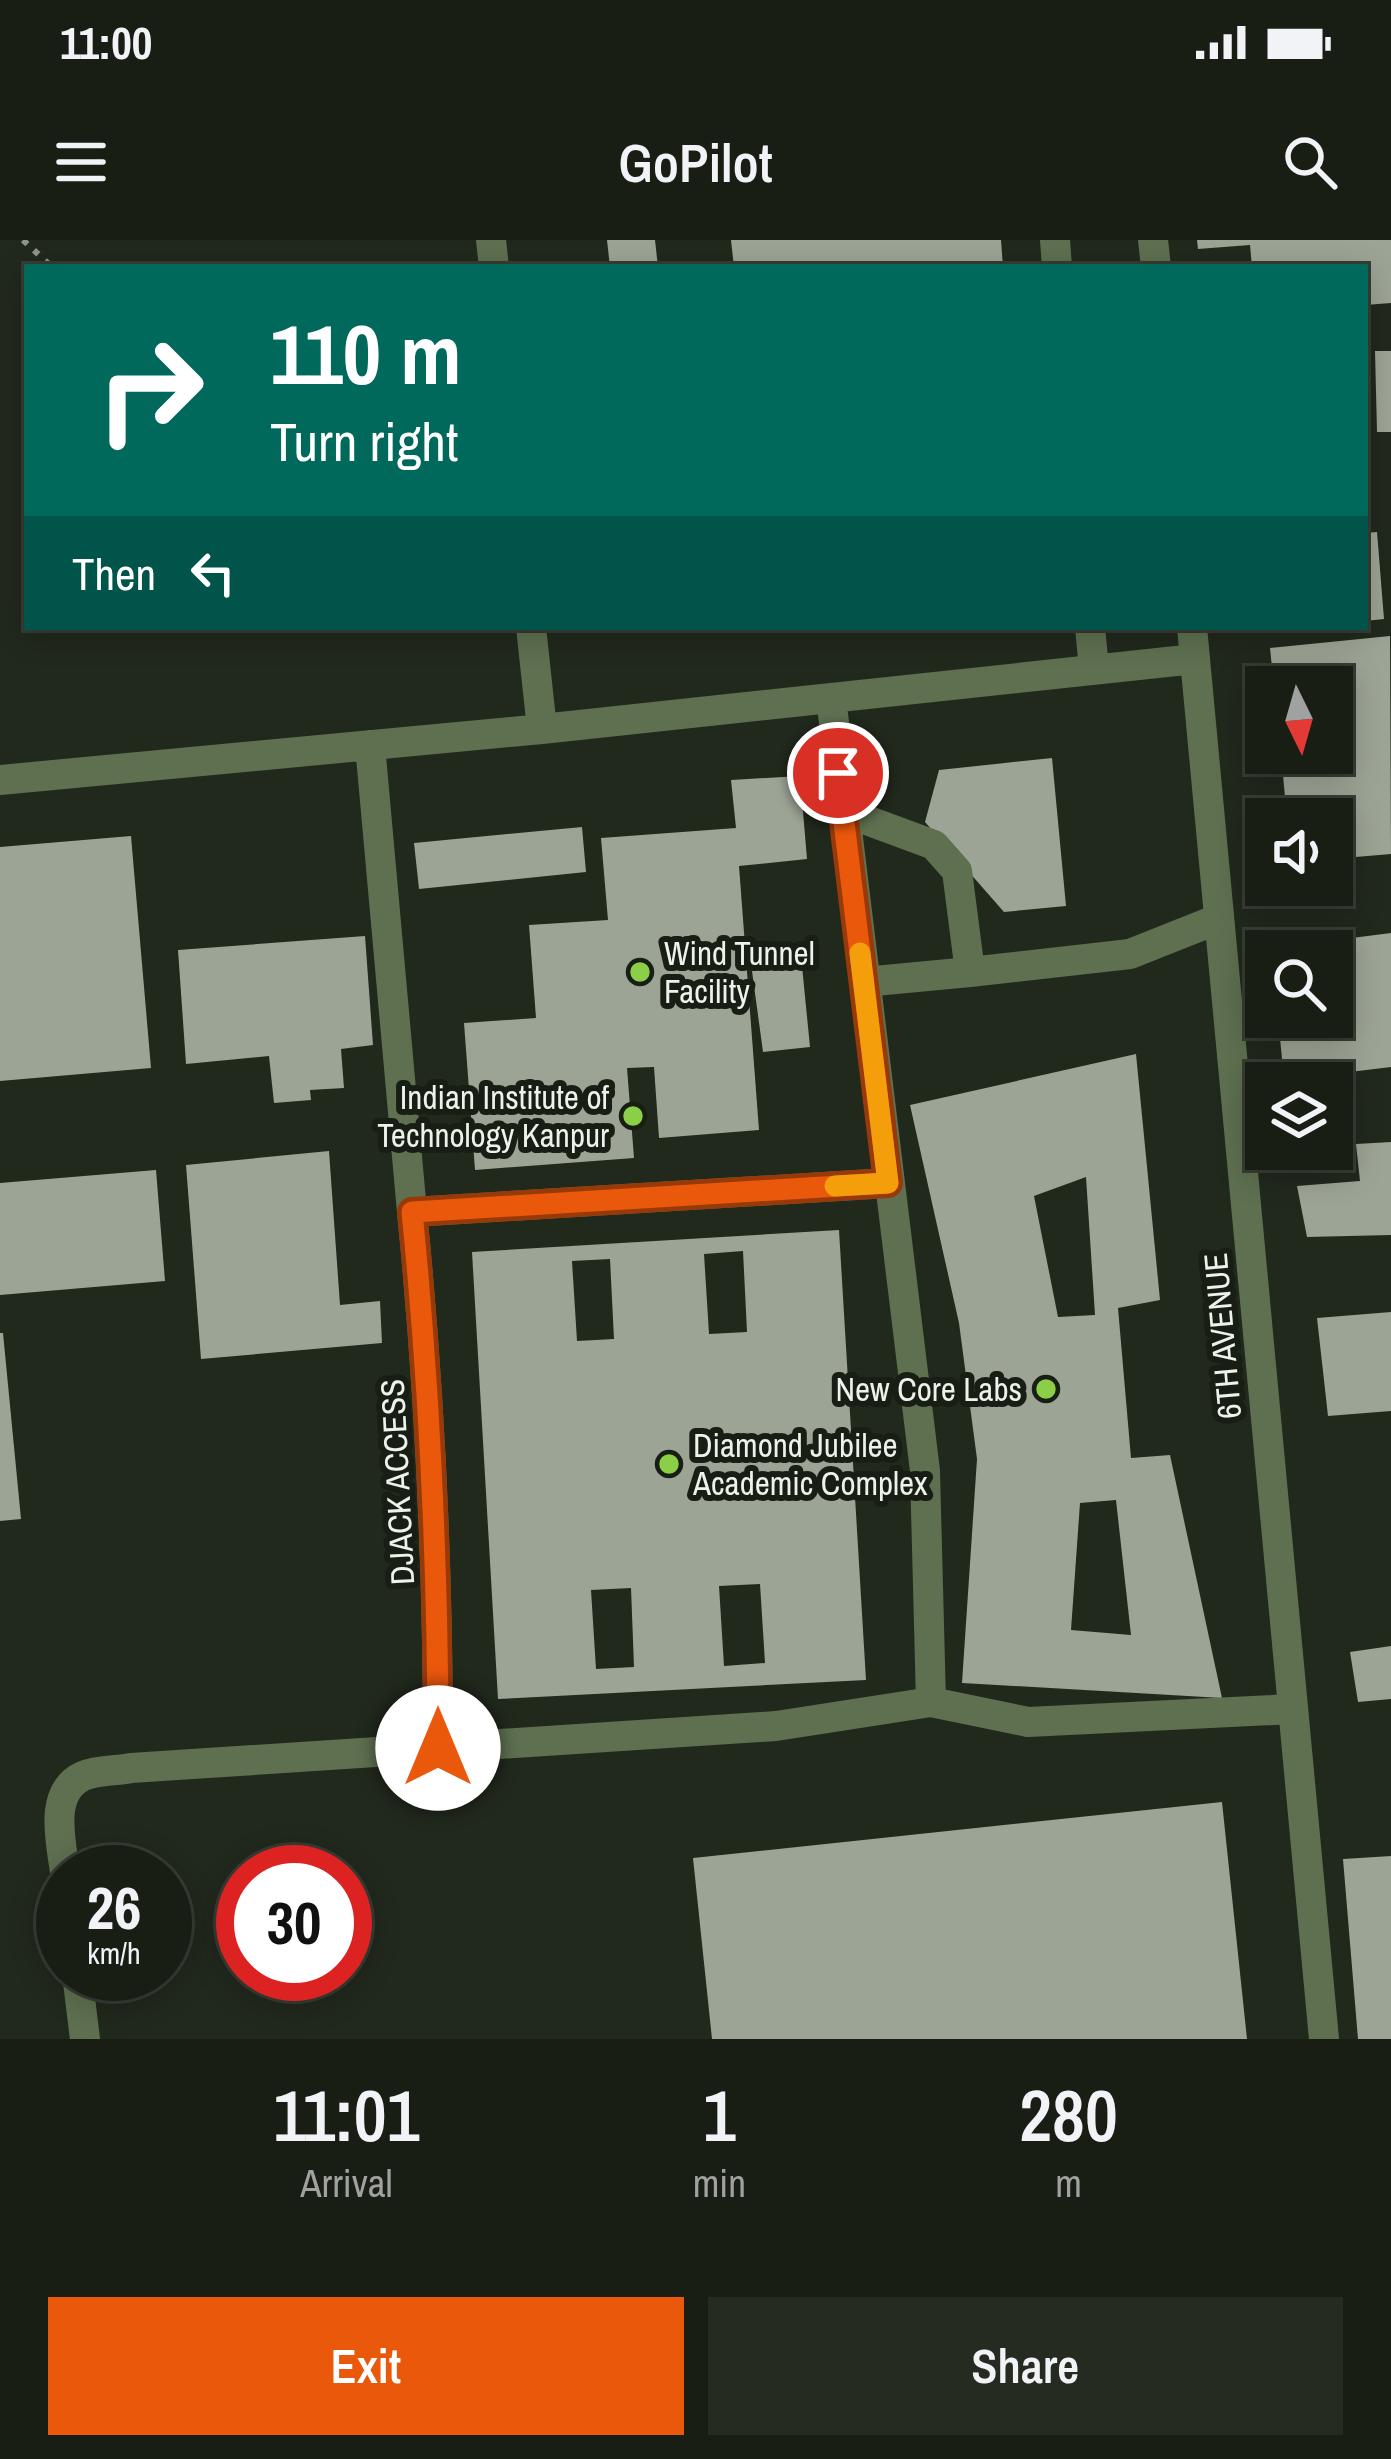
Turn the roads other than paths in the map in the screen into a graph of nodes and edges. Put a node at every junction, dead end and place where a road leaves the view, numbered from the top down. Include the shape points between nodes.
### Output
1 (532, 630) edge
2 (1090, 630) edge
3 (1192, 630) edge
4 (1195, 659) junction
5 (1094, 668) junction
6 (831, 698) junction
7 (542, 729) junction
8 (370, 745) junction
9 (0, 779) edge
10 (842, 811) junction
11 (1219, 919) junction
12 (970, 972) junction
13 (864, 982) junction
14 (888, 1183) junction
15 (412, 1212) junction
16 (931, 1702) junction
17 (1293, 1709) junction
18 (438, 1748) junction
19 (61, 1845) edge
20 (80, 2001) edge
21 (85, 2039) edge
22 (1324, 2039) edge

1 - 7 street
2 - 5 street
3 - 4 street, 6TH AVENUE
4 - 5 street
4 - 11 street, 6TH AVENUE
5 - 6 street
6 - 7 street
6 - 10 street
7 - 8 street
8 - 9 street
8 - 15 street, DJACK ACCESS
10 - 12 street via 934,845 957,871
10 - 13 street
11 - 12 street via 1130,954
11 - 17 street, 6TH AVENUE
12 - 13 street
13 - 14 street
14 - 15 street
14 - 16 street via 925,1471
15 - 18 street, DJACK ACCESS via 429,1380
16 - 17 street via 1028,1722
16 - 18 street via 776,1726
17 - 22 street, 6TH AVENUE
18 - 19 street via 82,1776 63,1794
20 - 21 street

